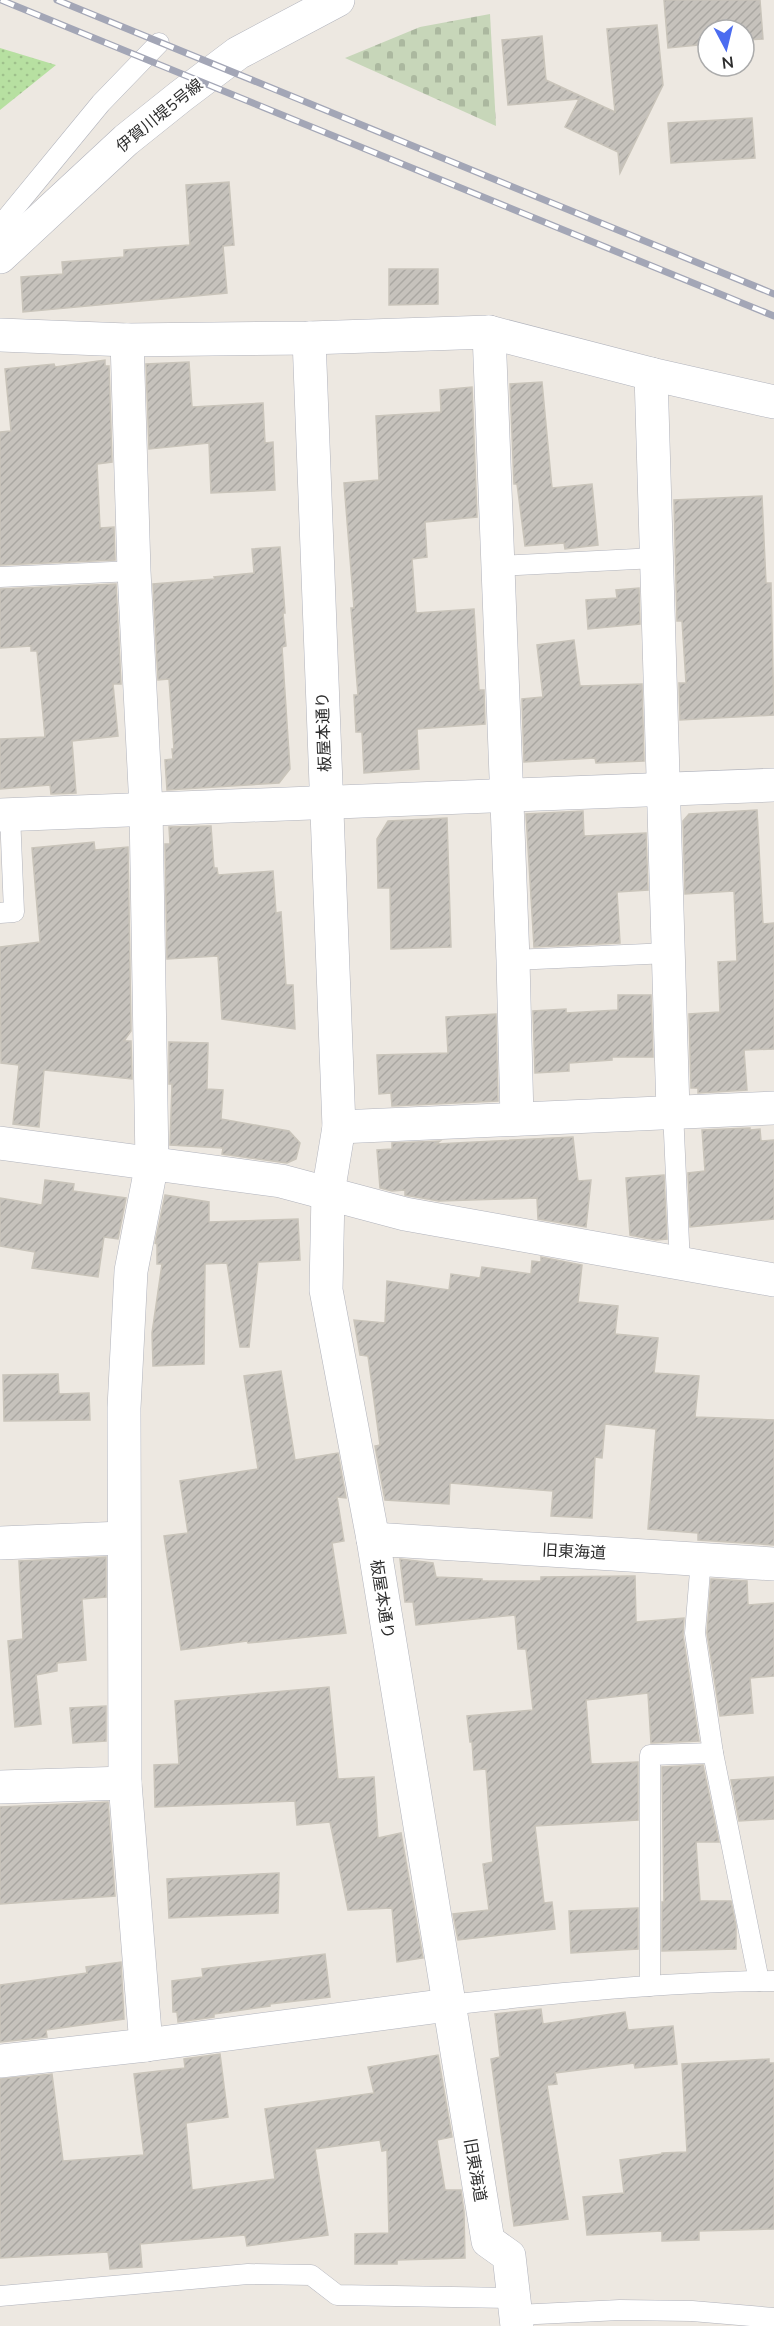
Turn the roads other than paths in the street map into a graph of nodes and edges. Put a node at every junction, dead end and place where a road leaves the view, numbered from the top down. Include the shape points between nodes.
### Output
1 (338, 0) edge
2 (159, 43) dead end
3 (0, 226) edge
4 (0, 257) edge
5 (489, 332) junction
6 (0, 335) edge
7 (309, 338) junction
8 (127, 340) junction
9 (651, 374) junction
10 (774, 402) edge
11 (656, 558) junction
12 (497, 566) junction
13 (134, 571) junction
14 (0, 577) edge
15 (774, 784) edge
16 (664, 788) junction
17 (506, 794) junction
18 (326, 801) junction
19 (146, 808) junction
20 (5, 814) edge
21 (0, 913) edge
22 (669, 953) junction
23 (513, 960) junction
24 (774, 1108) edge
25 (674, 1111) junction
26 (517, 1119) junction
27 (339, 1127) junction
28 (0, 1143) edge
29 (152, 1163) junction
30 (328, 1193) junction
31 (680, 1264) junction
32 (774, 1280) edge
33 (123, 1538) junction
34 (374, 1539) junction
35 (0, 1543) edge
36 (701, 1559) junction
37 (774, 1564) edge
38 (713, 1753) junction
39 (125, 1783) junction
40 (0, 1787) edge
41 (766, 1981) edge
42 (650, 1986) junction
43 (448, 2005) junction
44 (146, 2044) junction
45 (0, 2061) edge
46 (0, 2296) edge
47 (516, 2313) edge
48 (774, 2318) edge

1 - 4 street, 伊賀川堤5号線 via 238,53 181,96 126,140
2 - 3 lane via 101,103
5 - 7 street
5 - 9 street
5 - 12 street
6 - 8 street
7 - 8 street
7 - 18 street, 板屋本通り
8 - 13 street
9 - 10 street
9 - 11 street
11 - 12 lane
11 - 16 street
12 - 17 street
13 - 14 lane
13 - 19 street
15 - 16 street
16 - 17 street
16 - 22 street
17 - 18 street
17 - 23 street
18 - 19 street
18 - 27 street, 板屋本通り
19 - 20 street
19 - 29 street
20 - 21 lane via 14,912
22 - 23 lane
22 - 25 street
23 - 26 street
24 - 25 street
25 - 26 street
25 - 31 lane
26 - 27 street
27 - 30 street, 板屋本通り
28 - 29 street
29 - 30 street via 281,1181
29 - 33 street via 131,1271
30 - 31 street via 405,1214
30 - 34 street, 板屋本通り via 326,1290
31 - 32 street
33 - 35 street
33 - 39 street
34 - 36 street, 旧東海道
34 - 43 street, 板屋本通り
36 - 37 street, 旧東海道
36 - 38 lane via 695,1633
38 - 41 lane
38 - 42 lane via 650,1755
39 - 40 street
39 - 44 street
41 - 42 lane
42 - 43 lane
43 - 44 street
43 - 47 street, 旧東海道 via 488,2241 509,2256
44 - 45 street
46 - 47 lane via 259,2274 311,2275 336,2295
47 - 48 lane via 620,2310

